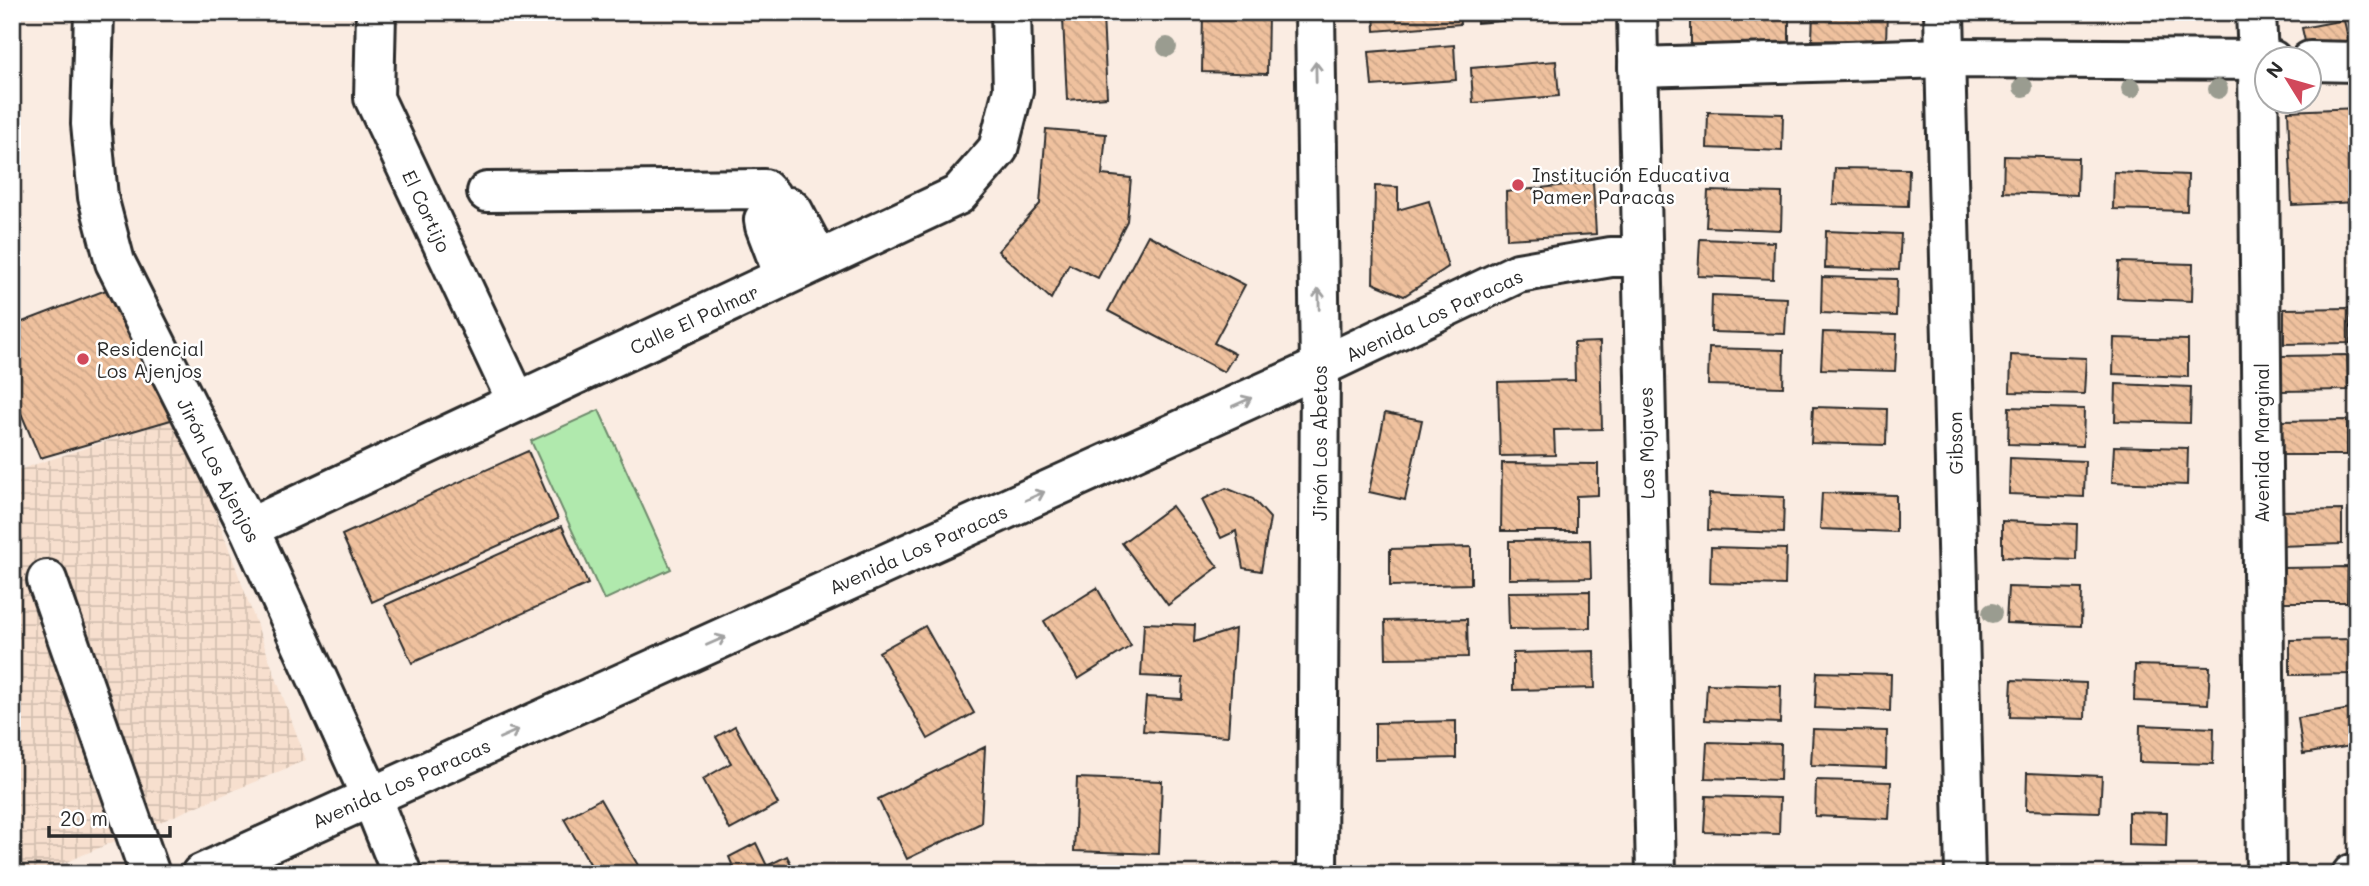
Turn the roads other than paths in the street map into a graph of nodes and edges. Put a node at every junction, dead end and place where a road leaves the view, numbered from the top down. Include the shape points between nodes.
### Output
1 (94, 12) edge
2 (376, 12) edge
3 (1011, 12) edge
4 (1315, 12) edge
5 (1637, 12) edge
6 (1944, 12) edge
7 (2256, 12) edge
8 (2263, 46) edge
9 (1947, 58) junction
10 (2254, 59) edge
11 (2324, 61) edge
12 (2357, 62) edge
13 (1639, 66) junction
14 (2265, 116) edge
15 (487, 192) dead end
16 (778, 209) junction
17 (1642, 257) junction
18 (819, 260) junction
19 (784, 276) junction
20 (1320, 368) junction
21 (517, 402) junction
22 (249, 528) junction
23 (47, 580) dead end
24 (371, 797) junction
25 (150, 874) edge
26 (201, 874) edge
27 (402, 874) edge
28 (1317, 874) edge
29 (1656, 874) edge
30 (1965, 874) edge
31 (2266, 874) edge

1 - 22 street, Jirón Los Ajenjos via 91,124 98,197 115,262
2 - 21 street, El Cortijo via 374,98
3 - 18 street, Calle El Palmar via 1013,90 998,149 958,195
20 -> 4 street, Jirón Los Abetos
5 - 13 street, Los Mojaves
6 - 9 street, Gibson
7 - 8 street, Avenida Marginal
9 - 10 street
9 - 13 street
9 - 30 street, Gibson
11 - 12 street
13 - 17 street, Los Mojaves
14 - 31 street, Avenida Marginal
15 - 16 street via 764,189
16 - 18 street via 793,211
16 - 19 street via 764,220
17 - 20 street, Avenida Los Paracas via 1611,257 1518,273
17 - 29 street, Los Mojaves
18 - 19 street, Calle El Palmar
19 - 21 street, Calle El Palmar
24 -> 20 street, Avenida Los Paracas
20 - 28 street, Jirón Los Abetos
21 - 22 street, Calle El Palmar
22 - 24 street, Jirón Los Ajenjos
23 - 25 street
24 - 26 street, Avenida Los Paracas
24 - 27 street, Jirón Los Ajenjos

